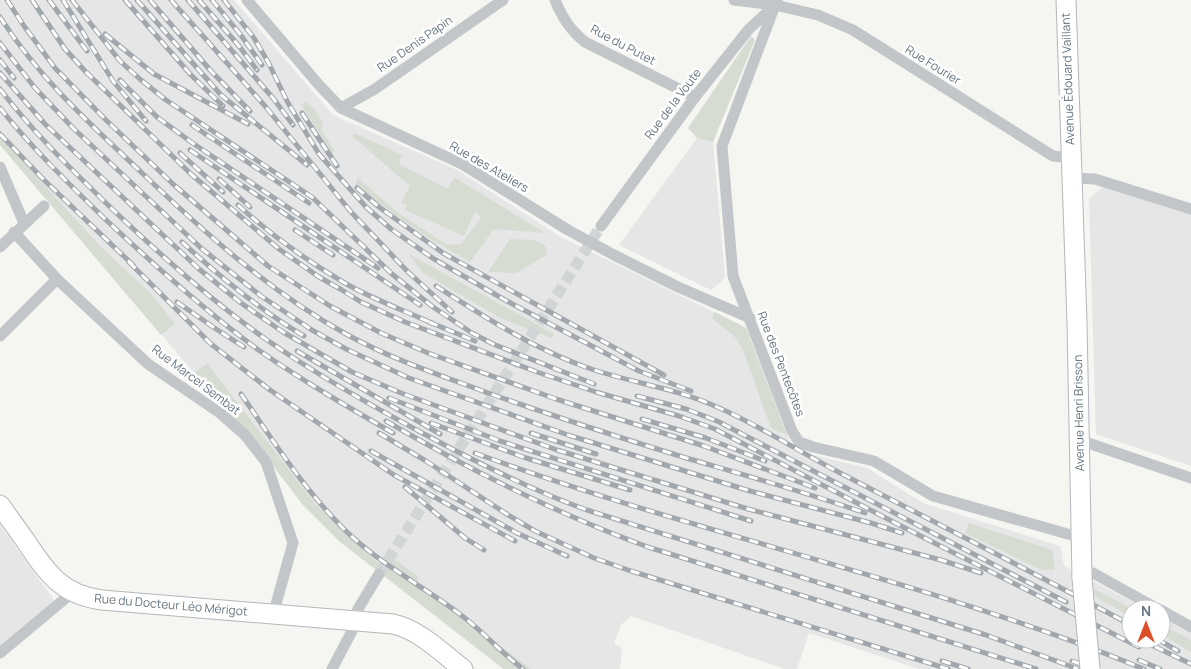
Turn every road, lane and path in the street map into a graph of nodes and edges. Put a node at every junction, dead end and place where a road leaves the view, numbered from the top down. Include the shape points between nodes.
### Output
1 (247, 0) edge
2 (503, 0) edge
3 (555, 0) edge
4 (734, 0) edge
5 (1066, 0) edge
6 (776, 3) edge
7 (695, 97) junction
8 (341, 108) junction
9 (1071, 158) junction
10 (0, 167) edge
11 (1071, 178) junction
12 (44, 206) dead end
13 (1191, 209) edge
14 (24, 223) junction
15 (601, 226) tunnel mouth
16 (14, 232) junction
17 (0, 247) edge
18 (57, 279) junction
19 (750, 318) junction
20 (0, 336) edge
21 (1079, 443) junction
22 (1191, 478) edge
23 (0, 505) edge
24 (1082, 538) junction
25 (379, 574) tunnel mouth
26 (1082, 574) junction
27 (73, 592) junction
28 (1140, 599) edge
29 (273, 615) junction
30 (1171, 616) edge
31 (355, 621) junction
32 (1191, 627) edge
33 (0, 653) edge
34 (332, 669) edge
35 (463, 669) edge
36 (1090, 669) edge

1 - 8 street, Rue des Ateliers
2 - 8 street, Rue Denis Papin via 375,89
3 - 7 street, Rue du Putet via 567,24 585,42
4 - 6 street, Rue Fourier
5 - 9 main road, Avenue Édouard Vaillant
6 - 7 street, Rue de la Voute via 749,29
6 - 9 street, Rue Fourier via 818,15 853,30 1053,156
6 - 19 street, Rue des Pentecôtes via 722,146 733,276
7 - 15 street, Rue de la Voute
8 - 19 street, Rue des Ateliers via 462,164 614,255
9 - 11 main road, Avenue Henri Brisson
10 - 14 street
11 - 13 street via 1095,179
11 - 21 main road, Avenue Henri Brisson
12 - 14 street
14 - 16 street
16 - 17 street
16 - 18 street, Rue Marcel Sembat
18 - 20 street
18 - 29 street, Rue Marcel Sembat via 148,364 220,413 245,435 266,462 293,543
19 - 24 street, Rue des Pentecôtes via 799,442 874,461 933,496
21 - 22 street via 1088,443
21 - 24 main road, Avenue Henri Brisson
23 - 27 main road, Rue du Docteur Léo Mérigot via 47,572
24 - 26 main road, Avenue Henri Brisson
25 - 31 street via 358,609
26 - 28 street via 1093,573
26 - 36 main road, Avenue Henri Brisson, bridge
27 - 29 main road, Rue du Docteur Léo Mérigot via 102,600
27 - 33 street
29 - 31 main road, Rue du Docteur Léo Mérigot
30 - 32 street
31 - 34 street
31 - 35 main road, Rue du Docteur Léo Mérigot via 393,624 410,630

